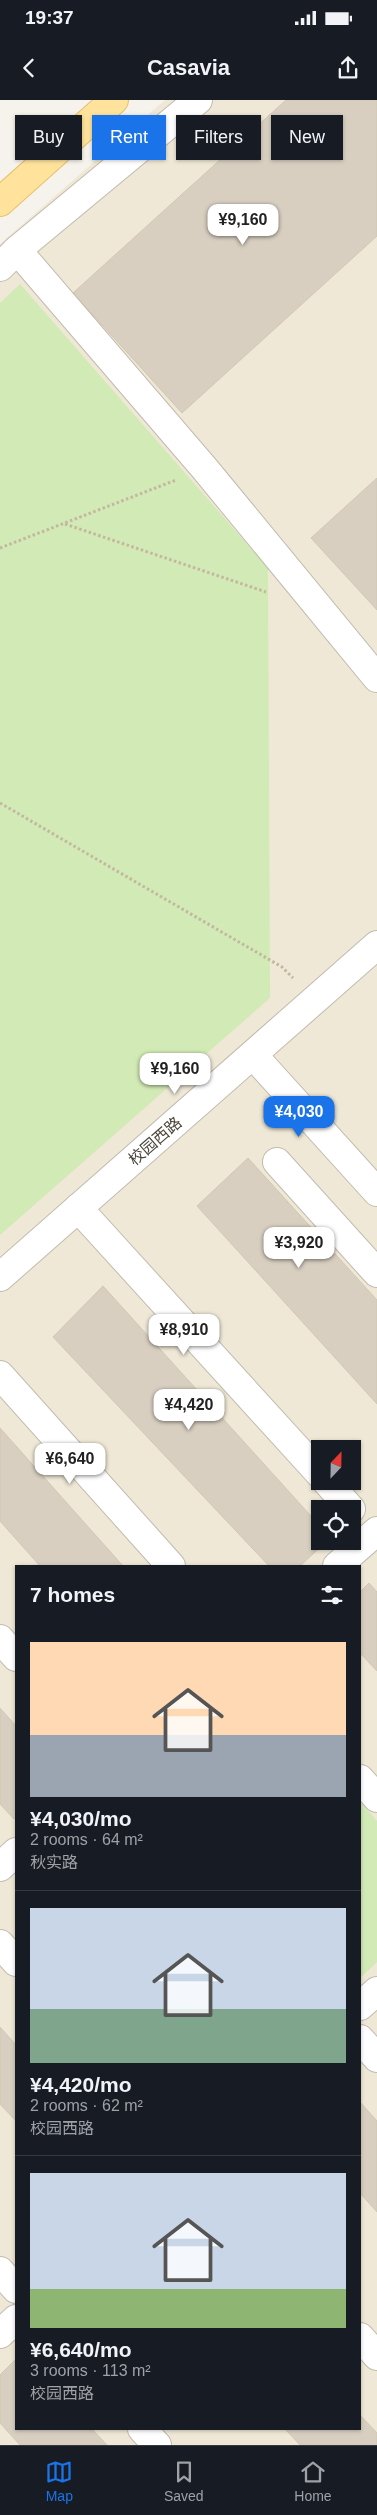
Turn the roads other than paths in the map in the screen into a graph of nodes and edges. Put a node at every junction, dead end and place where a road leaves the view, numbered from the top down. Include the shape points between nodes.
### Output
1 (114, 100) edge
2 (198, 100) edge
3 (0, 202) edge
4 (9, 258) edge
5 (377, 678) edge
6 (377, 945) edge
7 (253, 1055) junction
8 (277, 1162) dead end
9 (377, 1192) edge
10 (78, 1208) junction
11 (377, 1273) edge
12 (0, 1277) edge
13 (0, 1375) edge
14 (311, 1464) edge
15 (334, 1490) edge
16 (344, 1500) edge
17 (361, 1518) edge
18 (376, 1534) edge
19 (170, 1565) edge
20 (338, 1565) edge
21 (0, 1639) edge
22 (15, 1656) edge
23 (361, 1780) edge
24 (377, 1798) edge
25 (15, 1853) edge
26 (0, 1867) edge
27 (0, 1944) edge
28 (15, 1961) edge
29 (377, 1991) edge
30 (361, 2005) edge
31 (361, 2040) edge
32 (377, 2058) edge
33 (0, 2271) edge
34 (15, 2288) edge
35 (15, 2320) edge
36 (0, 2334) edge
37 (361, 2339) edge
38 (377, 2356) edge
39 (143, 2430) edge
40 (157, 2445) edge

1 - 3 main road
2 - 4 street
4 - 5 street via 204,469
6 - 7 street, 校园西路
7 - 9 street
7 - 10 street, 校园西路
8 - 11 street
10 - 12 street, 校园西路
10 - 14 street
13 - 19 street
15 - 16 street
17 - 18 street
18 - 20 street
21 - 22 street
23 - 24 street
25 - 26 street
27 - 28 street
29 - 30 street
31 - 32 street
33 - 34 street
35 - 36 street
37 - 38 street
39 - 40 street

